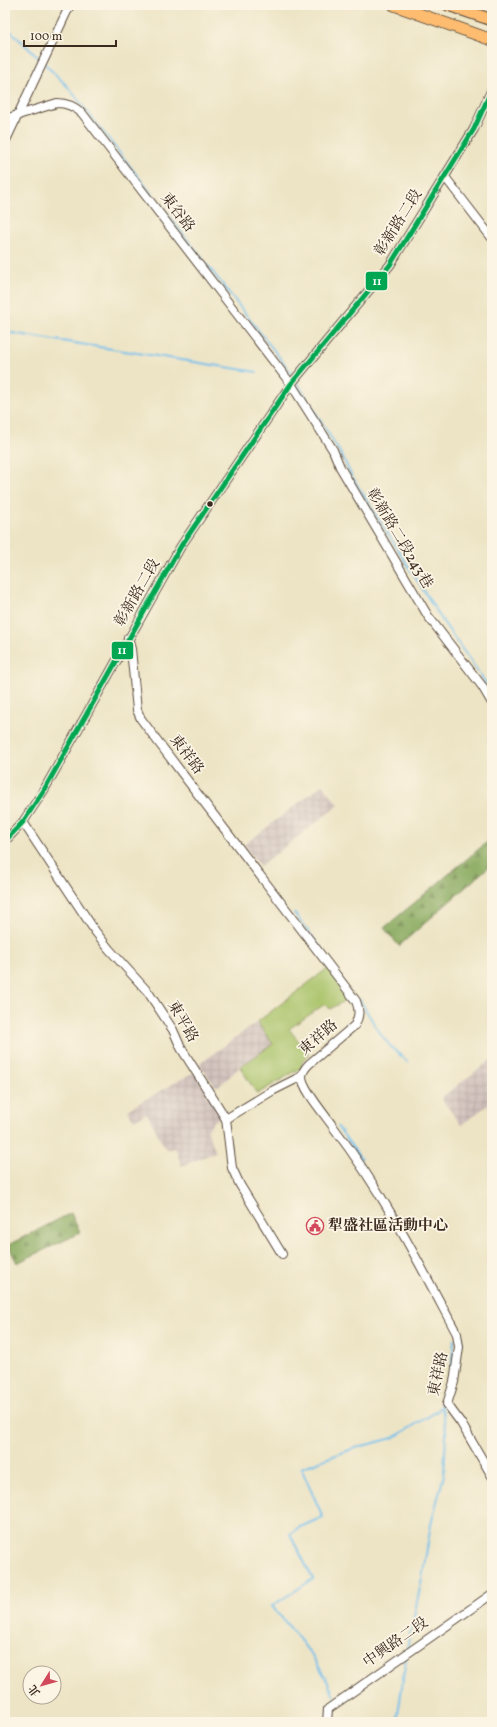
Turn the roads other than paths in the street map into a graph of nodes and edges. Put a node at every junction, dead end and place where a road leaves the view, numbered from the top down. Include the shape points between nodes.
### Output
1 (70, 5) edge
2 (394, 5) edge
3 (448, 5) edge
4 (492, 20) edge
5 (492, 40) edge
6 (492, 89) edge
7 (18, 115) junction
8 (5, 120) edge
9 (5, 142) edge
10 (445, 176) junction
11 (492, 238) edge
12 (294, 381) junction
13 (128, 638) junction
14 (492, 703) edge
15 (23, 822) junction
16 (5, 841) edge
17 (302, 1076) junction
18 (226, 1119) junction
19 (282, 1254) dead end
20 (492, 1476) edge
21 (492, 1594) edge
22 (327, 1722) edge

1 - 7 street
2 - 5 highway
3 - 4 highway
6 - 10 street, 彰新路二段 via 474,130
7 - 8 street, 東谷路
7 - 9 street
7 - 12 street, 東谷路 via 57,103 74,106 82,113
10 - 11 street
10 - 12 street, 彰新路二段 via 390,265
12 - 13 street, 彰新路二段 via 181,546
12 - 14 street, 彰新路二段243巷 via 340,467 428,616 447,638
13 - 15 street, 彰新路二段 via 48,784
13 - 17 street, 東祥路 via 137,710 141,719 360,1009 355,1025 309,1064
15 - 16 street, 彰新路二段
15 - 18 street, 東平路 via 95,931 148,992 170,1024 181,1048
17 - 18 street
17 - 20 street, 東祥路 via 313,1099 350,1148 389,1209 457,1334 459,1347 454,1382 446,1404
18 - 19 street, 東平路 via 232,1168
21 - 22 street, 中興路二段 via 328,1709

